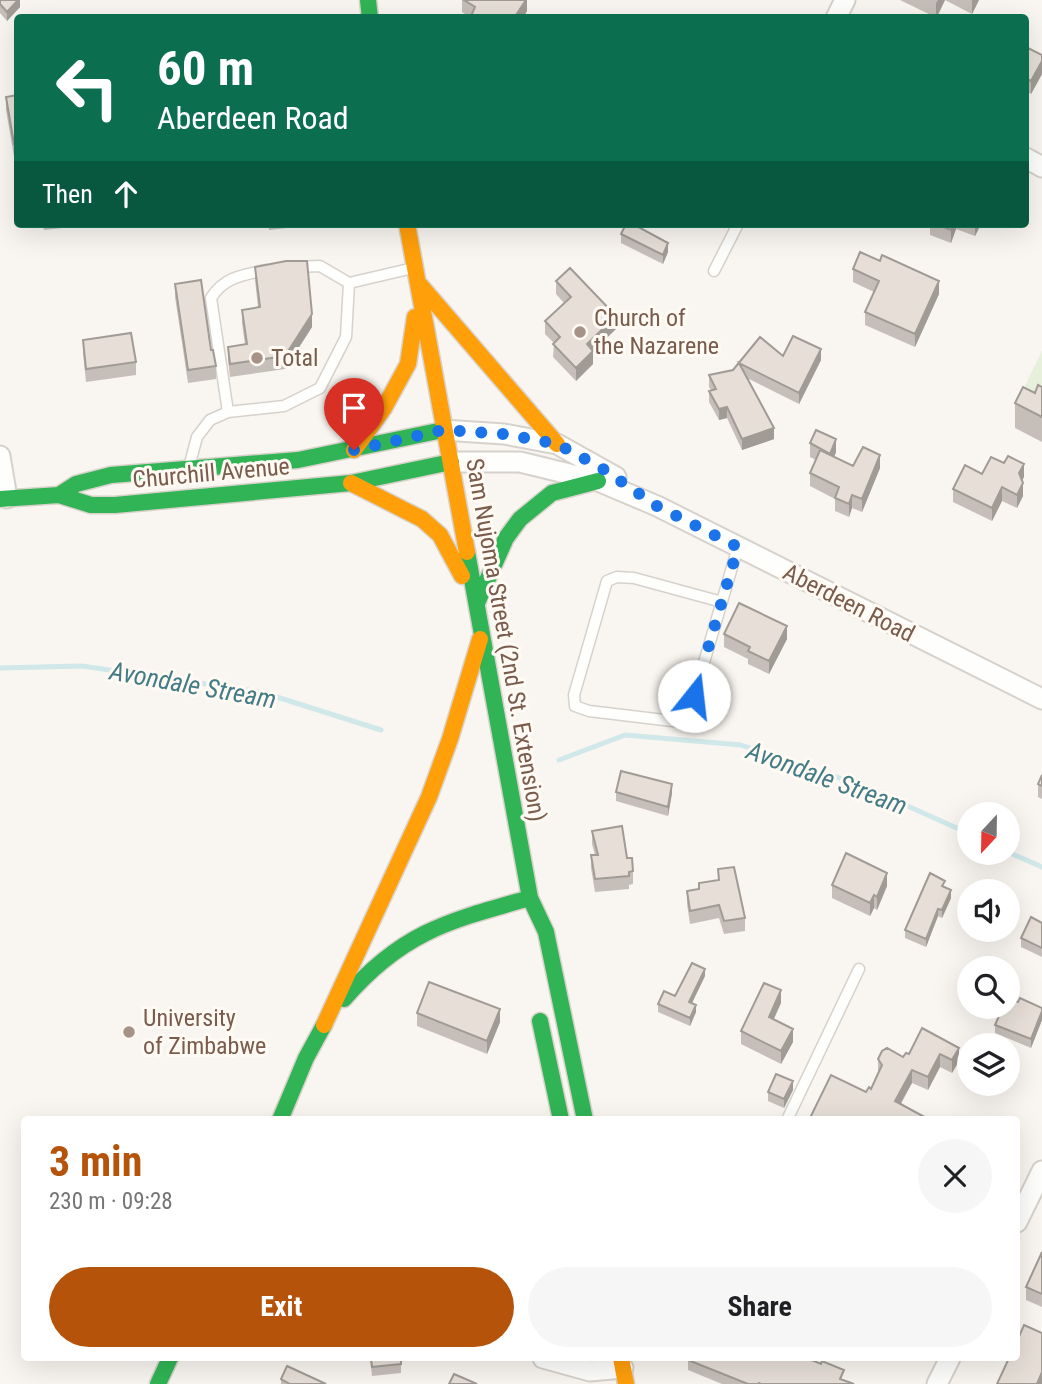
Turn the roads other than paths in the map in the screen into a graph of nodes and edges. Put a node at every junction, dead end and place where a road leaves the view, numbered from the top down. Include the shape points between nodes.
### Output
1 (408, 228) edge
2 (736, 228) edge
3 (415, 267) junction
4 (714, 271) dead end
5 (349, 283) junction
6 (420, 285) junction
7 (228, 412) junction
8 (443, 430) junction
9 (557, 444) junction
10 (354, 450) junction
11 (0, 456) edge
12 (451, 462) junction
13 (189, 467) junction
14 (598, 481) junction
15 (351, 483) junction
16 (59, 495) junction
17 (4, 498) edge
18 (657, 506) junction
19 (738, 547) junction
20 (722, 601) junction
21 (477, 603) junction
22 (481, 635) junction
23 (1042, 699) edge
24 (530, 898) junction
25 (524, 919) dead end
26 (859, 969) dead end
27 (536, 999) dead end
28 (324, 1025) junction
29 (282, 1116) edge
30 (560, 1116) edge
31 (584, 1116) edge
32 (789, 1116) edge
33 (1042, 1171) edge
34 (1020, 1216) edge
35 (169, 1361) edge
36 (554, 1361) edge
37 (948, 1361) edge
38 (623, 1370) edge
39 (158, 1384) edge
40 (937, 1384) edge

1 - 3 main road, Sam Nujoma Street (2nd St. Extension)
2 - 4 lane
3 - 5 lane
3 - 6 main road, Sam Nujoma Street (2nd St. Extension)
5 - 7 lane via 346,337 320,388 284,406
5 - 7 lane via 320,266 278,267 231,278 218,287 211,298
6 - 8 main road, Sam Nujoma Street (2nd St. Extension)
6 - 9 main road
6 - 10 main road via 408,365
7 - 13 lane via 202,428
8 - 9 street, Aberdeen Road
8 - 10 main road, Churchill Avenue
8 - 12 main road, Sam Nujoma Street (2nd St. Extension)
9 - 18 street, Aberdeen Road
10 - 13 main road, Churchill Avenue via 298,460
11 - 17 street
12 - 14 street, Aberdeen Road via 520,462
12 - 15 main road, Churchill Avenue
12 - 21 main road, Sam Nujoma Street (2nd St. Extension)
13 - 16 main road, Churchill Avenue via 87,480
14 - 18 street, Aberdeen Road
14 - 21 main road via 552,493 520,519 506,538
15 - 16 main road, Churchill Avenue via 115,505 91,505
15 - 21 main road via 422,519 440,535
16 - 17 main road, Churchill Avenue
18 - 19 street, Aberdeen Road
19 - 20 lane
19 - 23 street, Aberdeen Road
20 - 20 lane via 687,720 589,711 575,705 607,581 634,578
21 - 22 main road, Sam Nujoma Street (2nd St. Extension)
22 - 24 main road, Sam Nujoma Street (2nd St. Extension)
22 - 28 main road via 429,798
24 - 25 main road, Sam Nujoma Street (2nd St. Extension)
24 - 28 main road via 417,934 372,967
24 - 31 main road, Sam Nujoma Street (2nd St. Extension) via 546,932
26 - 32 lane
27 - 30 main road
28 - 29 main road
33 - 34 street
35 - 39 main road
36 - 38 street via 590,1371
37 - 40 street

